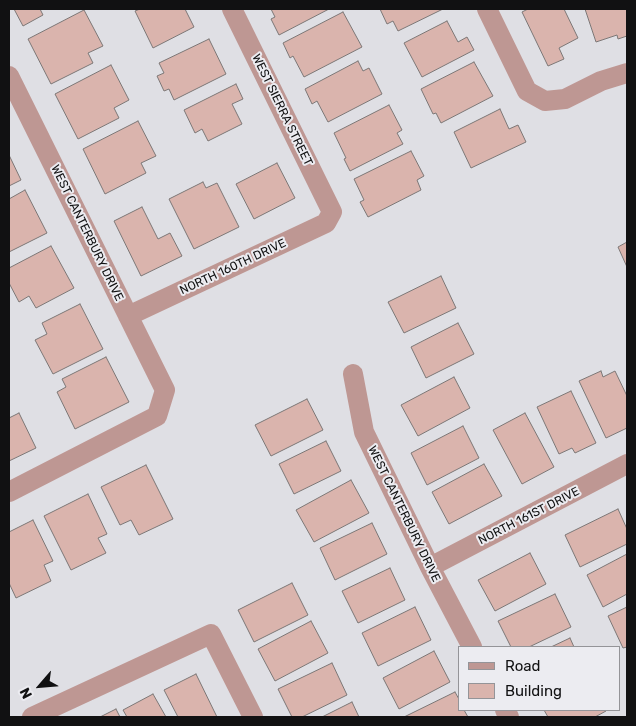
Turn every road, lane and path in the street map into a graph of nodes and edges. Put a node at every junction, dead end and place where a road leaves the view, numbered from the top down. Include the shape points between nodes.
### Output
1 (232, 9) edge
2 (486, 9) edge
3 (627, 73) edge
4 (9, 76) edge
5 (332, 212) joint
6 (128, 316) junction
7 (353, 374) dead end
8 (627, 464) edge
9 (9, 492) edge
10 (430, 567) junction
11 (471, 646) edge
12 (32, 717) edge
13 (253, 717) edge

1 - 5 street, WEST SIERRA STREET
2 - 3 street via 527,91 545,101 565,99 601,81
4 - 6 street, WEST CANTERBURY DRIVE
5 - 6 street, NORTH 160TH DRIVE via 326,224
6 - 9 street, WEST CANTERBURY DRIVE via 165,390 157,416
7 - 10 street, WEST CANTERBURY DRIVE via 364,432
8 - 10 street, NORTH 161ST DRIVE
10 - 11 street, WEST CANTERBURY DRIVE
12 - 13 street via 211,634

